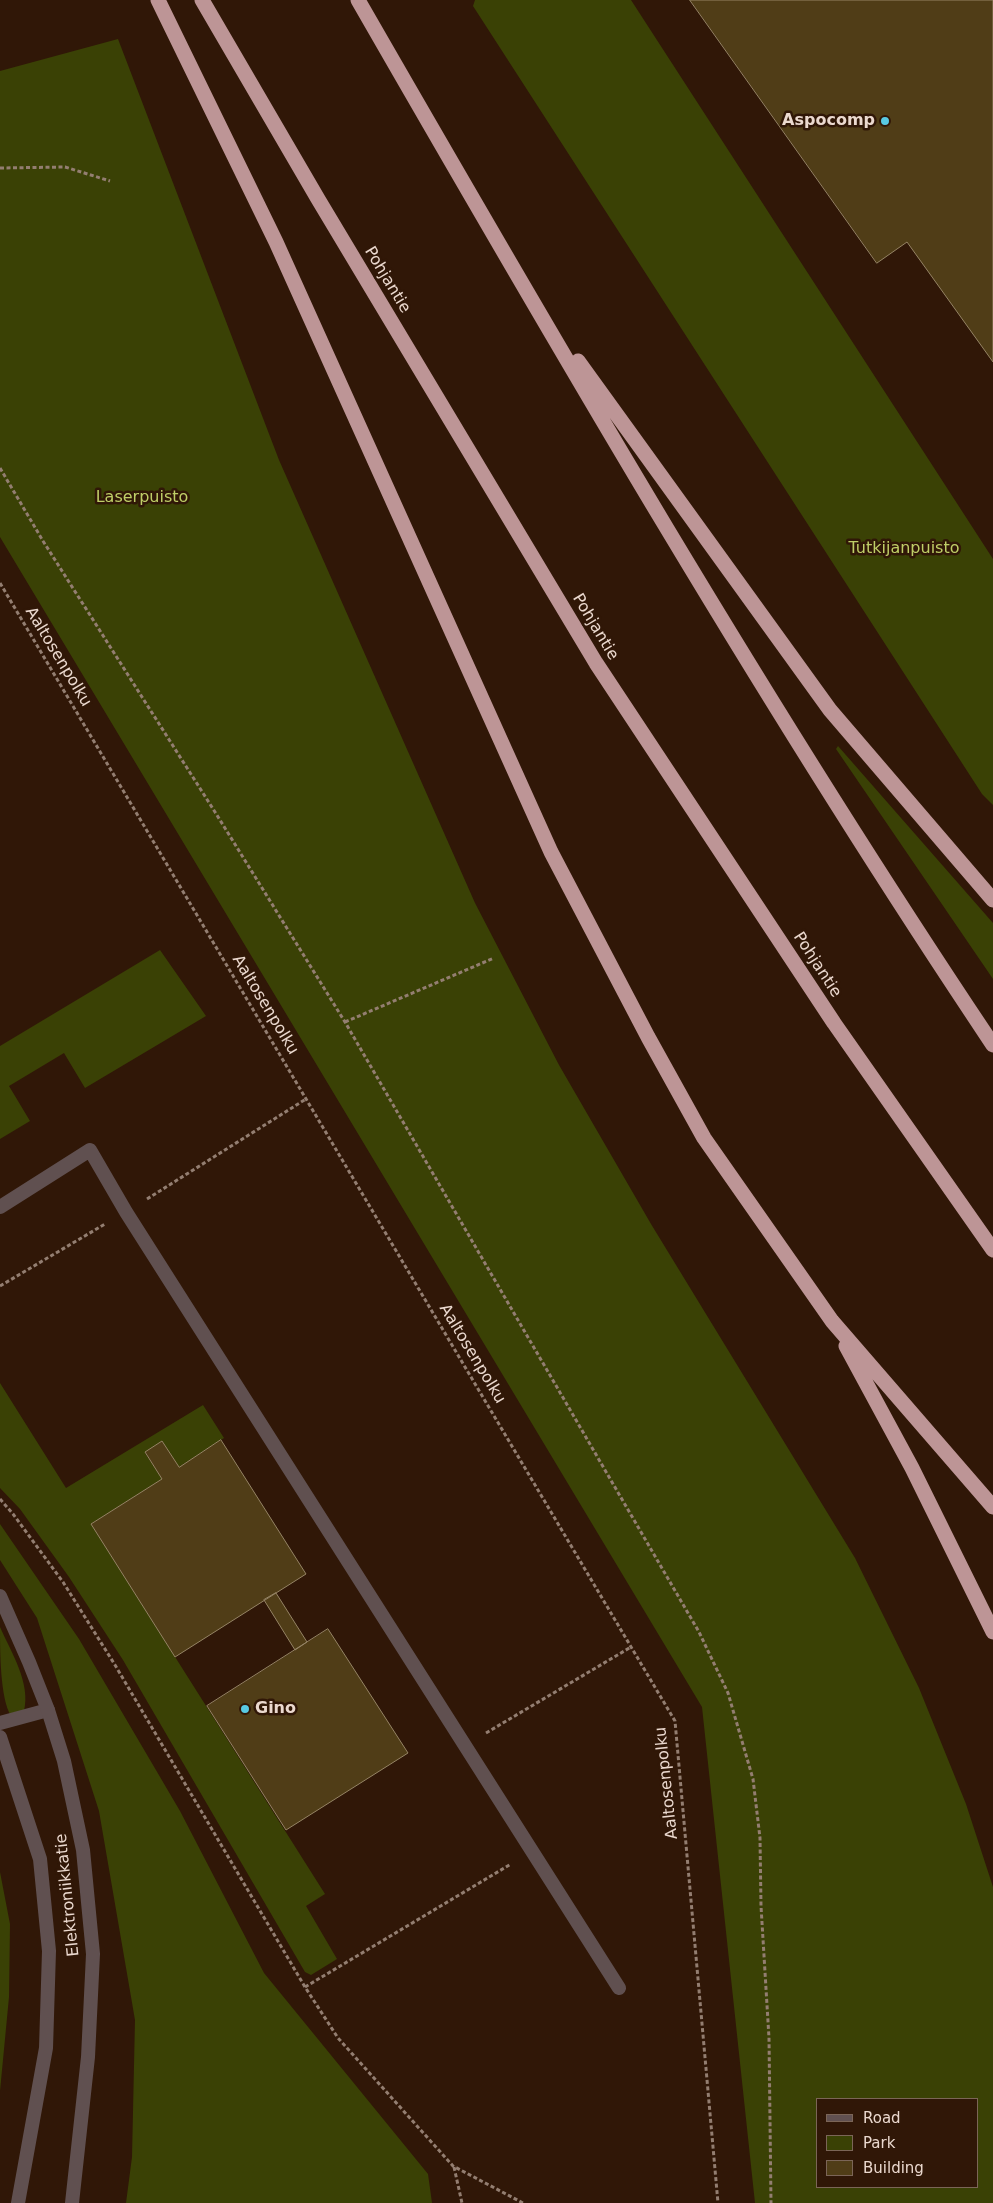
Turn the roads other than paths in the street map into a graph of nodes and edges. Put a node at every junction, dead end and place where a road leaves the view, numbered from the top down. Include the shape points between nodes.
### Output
1 (158, 0) edge
2 (202, 0) edge
3 (358, 0) edge
4 (516, 275) junction
5 (993, 900) edge
6 (993, 1045) edge
7 (0, 1207) edge
8 (993, 1250) edge
9 (832, 1321) junction
10 (993, 1507) edge
11 (0, 1596) edge
12 (993, 1632) edge
13 (48, 1710) junction
14 (0, 1723) edge
15 (0, 1736) edge
16 (6, 1768) edge
17 (619, 1988) dead end
18 (18, 2203) edge
19 (72, 2203) edge

1 - 9 highway via 276,242 550,852 704,1138
2 - 8 highway, Pohjantie via 596,663 829,1015
3 - 4 highway
4 - 5 highway via 830,710
4 - 6 highway via 706,594 928,948
7 - 17 street via 90,1150 126,1212
9 - 10 highway
9 - 12 highway via 912,1468
11 - 13 street, Elektroniikkatie
13 - 14 street
13 - 19 street, Elektroniikkatie via 64,1761 83,1850 93,1954 88,2057
15 - 16 street, Elektroniikkatie
16 - 18 street, Elektroniikkatie via 40,1859 49,1951 46,2048

